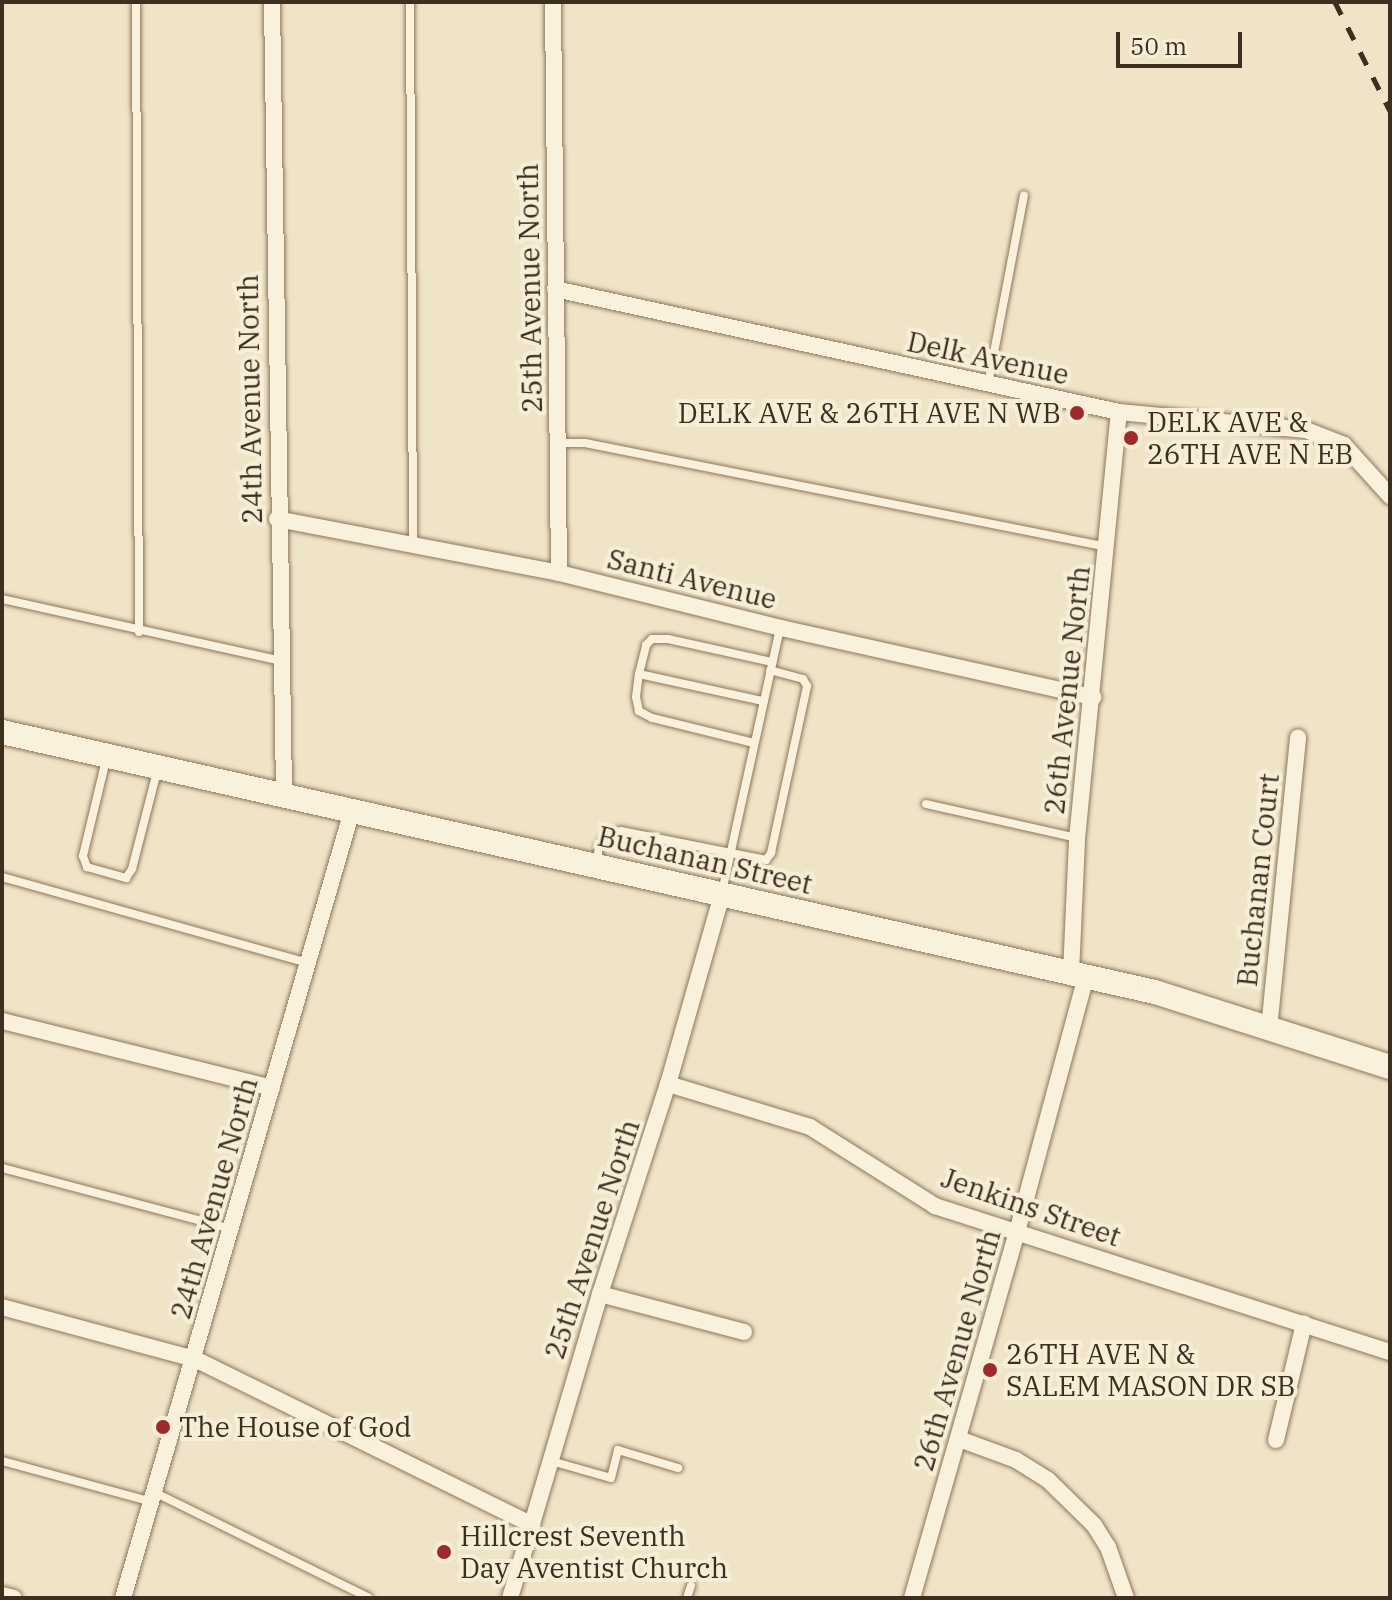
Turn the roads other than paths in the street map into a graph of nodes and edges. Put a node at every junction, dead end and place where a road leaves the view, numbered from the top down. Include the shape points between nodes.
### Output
1 (136, 2) edge
2 (272, 2) edge
3 (410, 2) edge
4 (553, 2) edge
5 (1024, 195) dead end
6 (555, 289) junction
7 (988, 385) junction
8 (1119, 412) junction
9 (559, 443) junction
10 (1390, 496) edge
11 (277, 519) junction
12 (413, 545) junction
13 (1109, 547) junction
14 (559, 573) junction
15 (2, 599) edge
16 (781, 628) junction
17 (139, 632) junction
18 (282, 661) junction
19 (771, 666) junction
20 (639, 674) junction
21 (1093, 697) junction
22 (763, 701) junction
23 (2, 732) edge
24 (1298, 737) dead end
25 (754, 743) junction
26 (107, 756) junction
27 (158, 767) junction
28 (284, 796) junction
29 (926, 804) dead end
30 (352, 811) junction
31 (1077, 839) junction
32 (731, 855) junction
33 (596, 866) junction
34 (2, 877) edge
35 (722, 895) junction
36 (308, 964) junction
37 (1079, 975) junction
38 (2, 1021) edge
39 (1269, 1029) junction
40 (1390, 1067) edge
41 (668, 1084) junction
42 (272, 1088) junction
43 (2, 1168) edge
44 (232, 1229) junction
45 (1017, 1232) junction
46 (600, 1294) junction
47 (2, 1307) edge
48 (1304, 1323) junction
49 (744, 1332) dead end
50 (1390, 1352) edge
51 (195, 1359) junction
52 (959, 1439) junction
53 (1276, 1440) dead end
54 (2, 1461) edge
55 (551, 1461) junction
56 (678, 1468) dead end
57 (154, 1497) junction
58 (532, 1525) junction
59 (691, 1586) dead end
60 (2, 1595) edge
61 (14, 1598) edge
62 (123, 1598) edge
63 (369, 1598) edge
64 (510, 1598) edge
65 (687, 1598) edge
66 (912, 1598) edge
67 (1126, 1598) edge

1 - 17 lane
2 - 11 street, 24th Avenue North
3 - 12 lane
4 - 6 street, 25th Avenue North
5 - 7 lane
6 - 7 street, Delk Avenue
6 - 9 street, 25th Avenue North
7 - 8 street, Delk Avenue
8 - 10 street, Delk Avenue via 1306,430 1344,445
8 - 13 street, 26th Avenue North
9 - 13 lane via 585,443
9 - 14 street, 25th Avenue North
11 - 12 street, Santi Avenue
11 - 18 street, 24th Avenue North
12 - 14 street, Santi Avenue
13 - 21 street, 26th Avenue North
14 - 16 street, Santi Avenue
15 - 17 lane
16 - 19 lane
16 - 21 street, Santi Avenue
17 - 18 lane
18 - 28 street, 24th Avenue North
19 - 20 lane via 652,639
19 - 22 lane
19 - 32 lane via 803,679 807,694 771,853 756,861
20 - 22 lane
20 - 25 lane via 639,711
21 - 31 street, 26th Avenue North
22 - 25 lane
23 - 26 street, Buchanan Street
24 - 39 street, Buchanan Court
25 - 32 lane
26 - 27 street, Buchanan Street
26 - 27 lane via 83,856 87,867 126,878
27 - 28 street, Buchanan Street
28 - 30 street, Buchanan Street
29 - 31 lane
30 - 33 street, Buchanan Street
30 - 36 street, 24th Avenue North
31 - 37 street, 26th Avenue North
32 - 33 lane via 621,831 608,834 599,846
32 - 35 lane
33 - 35 street, Buchanan Street
34 - 36 lane
35 - 37 street, Buchanan Street
35 - 41 street, 25th Avenue North
36 - 42 street, 24th Avenue North
37 - 39 street, Buchanan Street via 1155,992
37 - 45 street, 26th Avenue North
38 - 42 street
39 - 40 street, Buchanan Street
41 - 45 street, Jenkins Street via 810,1127 935,1206
41 - 46 street, 25th Avenue North
42 - 44 street, 24th Avenue North
43 - 44 lane
44 - 51 street, 24th Avenue North
45 - 48 street, Jenkins Street
45 - 52 street, 26th Avenue North
46 - 49 street
46 - 55 street, 25th Avenue North
47 - 51 street
48 - 50 street, Jenkins Street
48 - 53 street
51 - 57 street, 24th Avenue North
51 - 58 street
52 - 66 street, 26th Avenue North
52 - 67 street via 1016,1460 1057,1488 1108,1547
54 - 57 lane
55 - 56 lane via 611,1478 618,1450
55 - 58 street, 25th Avenue North
57 - 62 street, 24th Avenue North
57 - 63 lane
58 - 64 street, 25th Avenue North
59 - 65 lane
60 - 61 street

